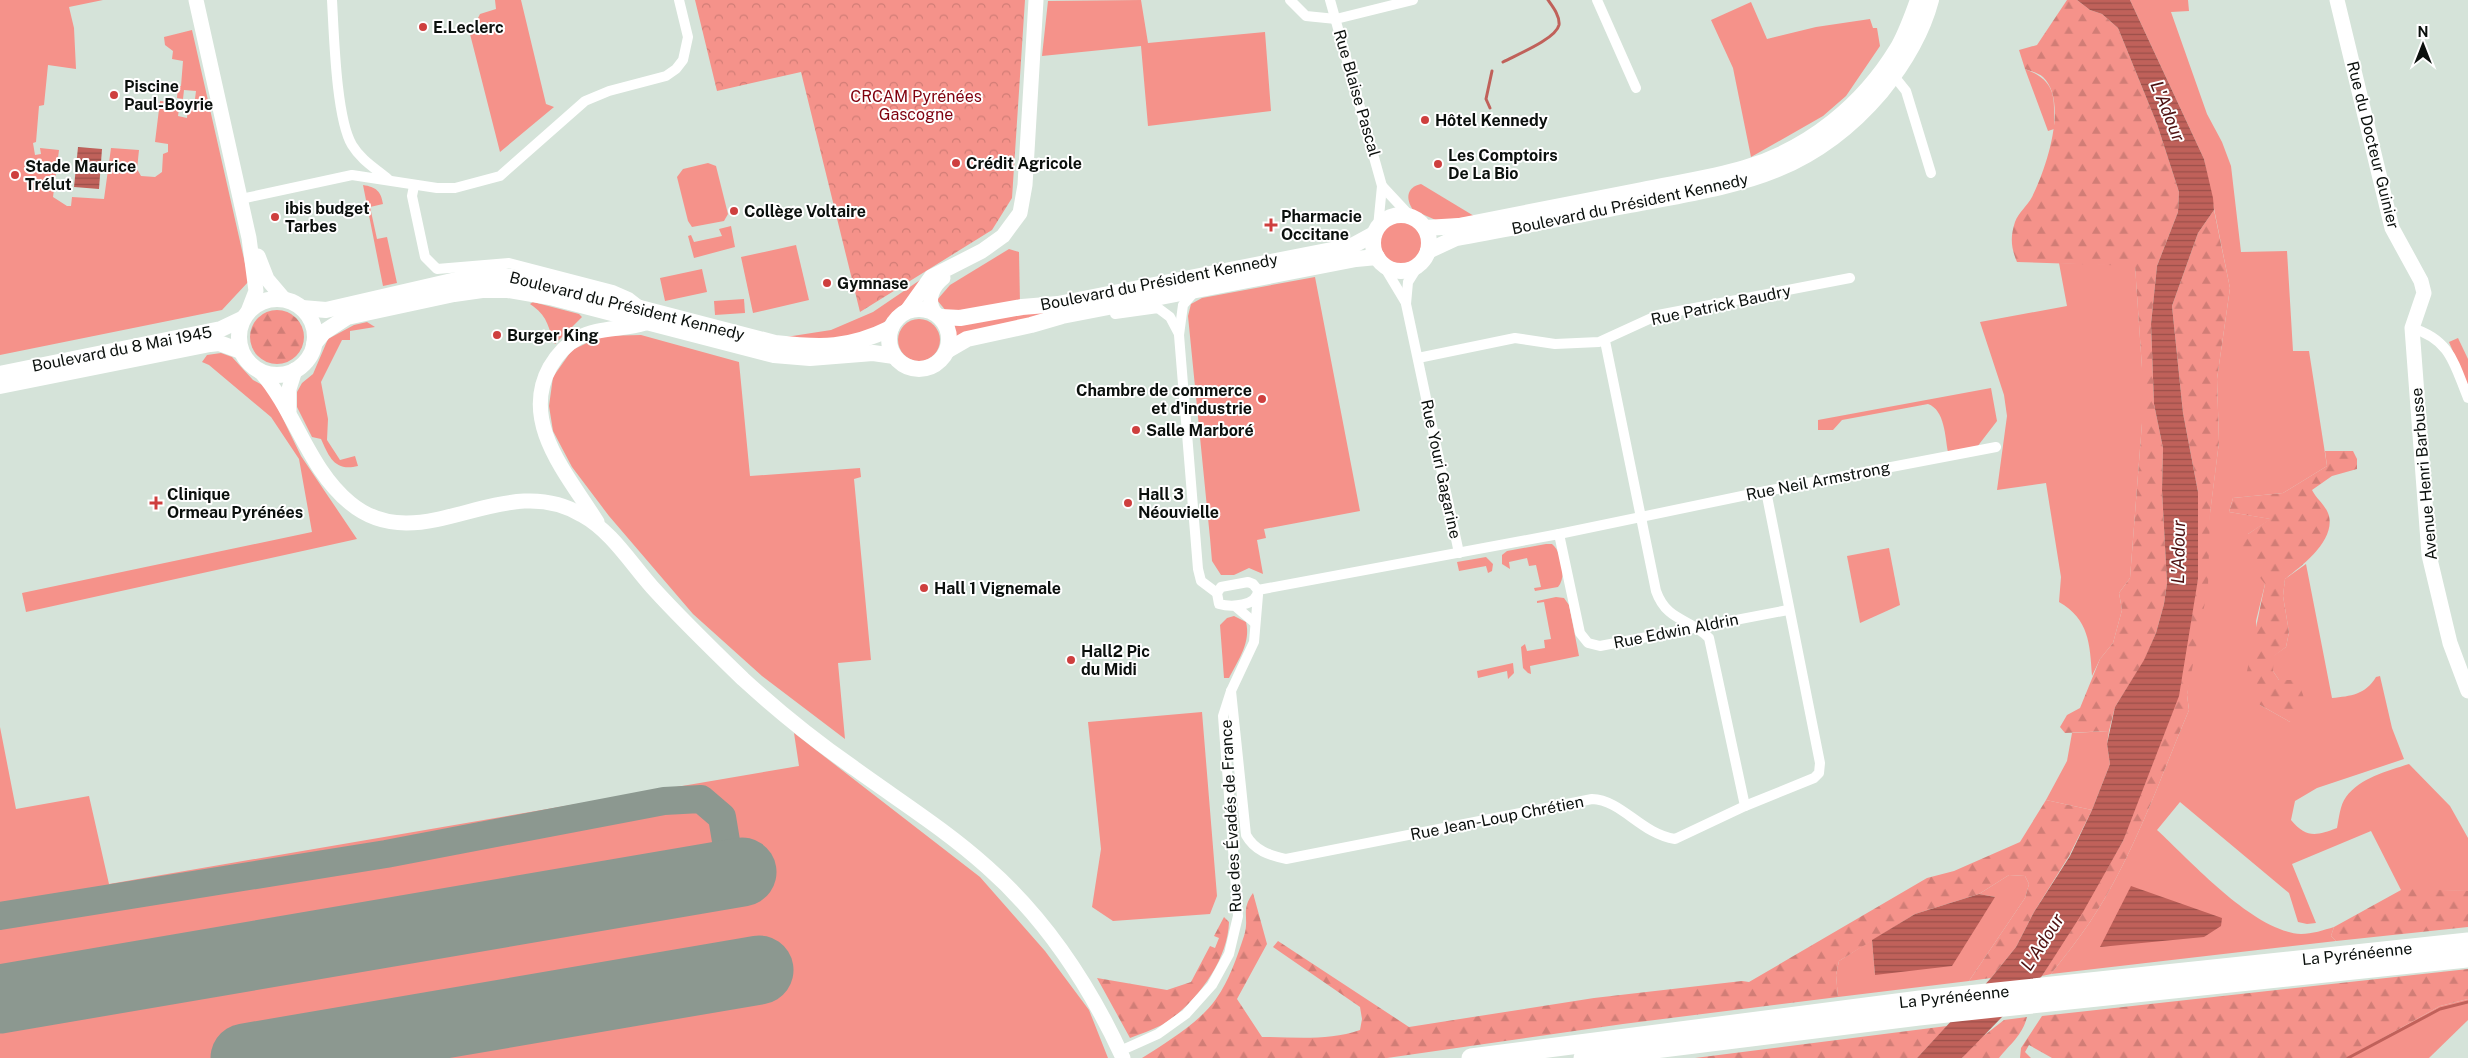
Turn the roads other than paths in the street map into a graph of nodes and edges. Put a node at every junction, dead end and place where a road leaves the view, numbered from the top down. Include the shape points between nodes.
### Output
1 (196, 0) edge
2 (332, 0) edge
3 (679, 0) edge
4 (1036, 0) edge
5 (1290, 0) edge
6 (1330, 0) edge
7 (1412, 0) edge
8 (1596, 0) edge
9 (1918, 0) edge
10 (1932, 0) edge
11 (2337, 0) edge
12 (1336, 19) junction
13 (1894, 76) junction
14 (1636, 88) dead end
15 (362, 158) junction
16 (1931, 173) dead end
17 (352, 175) junction
18 (388, 179) junction
19 (414, 186) junction
20 (1382, 186) junction
21 (241, 198) junction
22 (1410, 216) junction
23 (1425, 228) junction
24 (1376, 230) junction
25 (249, 238) junction
26 (1428, 251) junction
27 (1381, 262) junction
28 (1418, 266) junction
29 (950, 269) junction
30 (1850, 278) dead end
31 (1197, 290) junction
32 (284, 299) junction
33 (1406, 304) junction
34 (302, 308) junction
35 (1092, 310) junction
36 (906, 312) junction
37 (2417, 313) joint
38 (246, 314) junction
39 (937, 314) junction
40 (645, 316) junction
41 (891, 328) junction
42 (2412, 328) junction
43 (1179, 335) junction
44 (1605, 341) junction
45 (314, 344) junction
46 (241, 350) junction
47 (948, 350) junction
48 (894, 356) junction
49 (1418, 358) junction
50 (295, 370) junction
51 (261, 372) junction
52 (0, 374) edge
53 (0, 386) edge
54 (2468, 398) edge
55 (289, 413) junction
56 (1996, 447) dead end
57 (1766, 491) junction
58 (1641, 517) junction
59 (601, 529) junction
60 (1559, 534) junction
61 (1459, 553) junction
62 (1217, 593) junction
63 (1258, 593) junction
64 (1235, 606) junction
65 (1788, 610) junction
66 (1254, 624) junction
67 (1696, 627) junction
68 (1231, 691) junction
69 (2468, 691) edge
70 (1745, 806) junction
71 (2468, 942) edge
72 (2468, 958) edge
73 (1920, 1008) junction
74 (1121, 1055) edge
75 (1471, 1058) edge
76 (1583, 1058) edge

1 - 21 street
2 - 15 street via 345,125 350,141
3 - 19 street via 688,37 683,60 670,74 608,91 585,101 500,176 455,188
4 - 29 street via 1025,185 1020,213 1003,236
5 - 12 street via 1306,16
6 - 12 street, Rue Blaise Pascal
7 - 12 street
8 - 14 street
9 - 23 main road, Boulevard du Président Kennedy via 1898,48 1849,109 1814,136 1766,161 1718,175 1478,222
10 - 13 main road, Boulevard du Président Kennedy via 1910,51
11 - 37 street, Rue du Docteur Guinier via 2392,228 2421,281 2424,293
12 - 20 street, Rue Blaise Pascal
13 - 16 street via 1906,91
13 - 26 main road, Boulevard du Président Kennedy via 1843,132 1800,160 1772,172 1718,188 1456,238
15 - 17 street
15 - 18 street
17 - 18 street
17 - 21 street
18 - 19 street
19 - 40 street via 412,196 425,257 437,269 500,263 518,265 613,290 629,297
20 - 22 street, Rue Blaise Pascal
20 - 24 street, Rue Blaise Pascal
21 - 25 street
22 - 23 main road
22 - 24 main road via 1391,216
23 - 26 main road
24 - 27 main road via 1374,250
24 - 39 main road, Boulevard du Président Kennedy via 1352,246 1058,304 960,318
25 - 32 street via 266,279
25 - 38 street via 256,291
26 - 28 main road
27 - 28 main road via 1396,271
27 - 31 main road, Boulevard du Président Kennedy via 1356,259
27 - 33 street, Rue Youri Gagarine
28 - 33 street, Rue Youri Gagarine via 1408,282
29 - 36 street via 926,282
29 - 39 street via 933,288 931,303
30 - 44 street, Rue Patrick Baudry via 1658,315
31 - 35 main road, Boulevard du Président Kennedy
31 - 43 street via 1183,305
32 - 34 main road
32 - 38 main road via 262,301
33 - 49 street, Rue Youri Gagarine
34 - 40 main road, Boulevard du Président Kennedy via 326,310 466,278 500,275 548,284
34 - 45 main road via 315,331
35 - 43 street via 1107,315 1158,308 1170,317
35 - 47 main road, Boulevard du Président Kennedy via 967,339
36 - 39 main road via 922,308
36 - 41 main road via 896,319
37 - 42 street, Avenue Henri Barbusse
38 - 46 main road via 238,340
38 - 52 main road, Boulevard du 8 Mai 1945 via 221,329
39 - 47 main road via 948,329
40 - 41 main road, Boulevard du Président Kennedy via 775,343 810,347 848,345
40 - 45 main road, Boulevard du Président Kennedy via 535,294 482,290 347,317 324,332
40 - 48 main road, Boulevard du Président Kennedy via 774,356 810,358 873,353
40 - 59 street via 632,327 598,331 579,337 562,349 546,376 538,404 544,433
41 - 48 main road via 889,337
42 - 54 street via 2428,333 2448,350
42 - 69 street, Avenue Henri Barbusse via 2429,555 2450,643
43 - 62 street via 1198,569 1201,581
44 - 49 street, Rue Patrick Baudry via 1555,344 1515,338
44 - 58 street
45 - 50 main road via 311,355
46 - 51 main road via 252,367
46 - 53 main road, Boulevard du 8 Mai 1945 via 219,343 210,344
47 - 48 main road via 938,363 919,370 901,363
49 - 61 street, Rue Youri Gagarine
50 - 51 main road via 272,375
50 - 55 street via 289,389
51 - 55 street via 276,389
55 - 59 street via 336,490 350,504 378,519 413,524 521,500 540,500 555,502 583,515
56 - 57 street, Rue Neil Armstrong
57 - 58 street, Rue Neil Armstrong
57 - 65 street
58 - 60 street, Rue Neil Armstrong
58 - 67 street via 1660,601 1678,619
59 - 74 street via 703,641 775,707 958,843 1018,897 1073,966
60 - 61 street, Rue Neil Armstrong
60 - 67 street, Rue Edwin Aldrin via 1580,633 1588,643 1600,646
61 - 63 street, Rue Youri Gagarine
62 - 63 street via 1221,587 1248,582
62 - 64 street via 1219,604
63 - 64 street via 1254,600
63 - 66 street, Rue des Évadés de France
64 - 66 street
65 - 67 street, Rue Edwin Aldrin
65 - 70 street, Rue Jean-Loup Chrétien via 1820,763 1819,773 1814,778
66 - 68 street, Rue des Évadés de France via 1254,642
67 - 70 street via 1709,638 1713,652
68 - 70 street, Rue Jean-Loup Chrétien via 1246,835 1256,848 1286,859 1592,799 1603,800 1650,832 1675,839
68 - 74 street, Rue des Évadés de France via 1223,716 1238,916 1229,954 1212,985 1186,1014
71 - 73 highway, La Pyrénéenne via 2062,984
72 - 73 highway, La Pyrénéenne via 2053,1002
73 - 75 highway, La Pyrénéenne
73 - 76 highway, La Pyrénéenne

